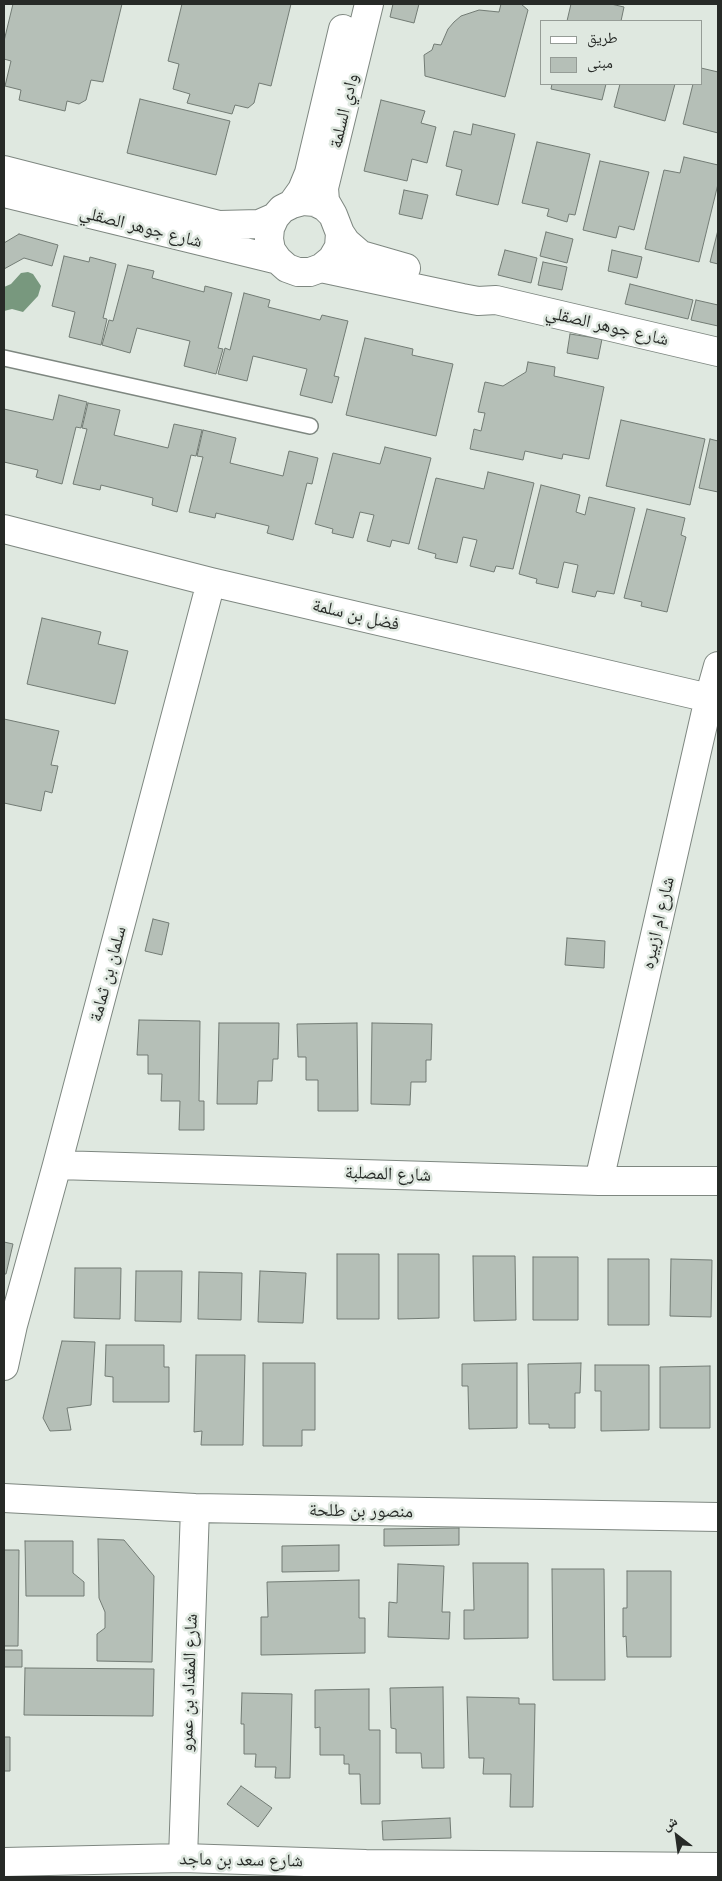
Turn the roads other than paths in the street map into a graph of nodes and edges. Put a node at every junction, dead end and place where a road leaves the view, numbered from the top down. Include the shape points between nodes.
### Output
1 (349, 4) edge
2 (369, 4) edge
3 (4, 188) edge
4 (283, 211) junction
5 (337, 224) junction
6 (278, 260) junction
7 (322, 268) junction
8 (496, 300) junction
9 (718, 352) edge
10 (4, 357) edge
11 (310, 426) dead end
12 (4, 529) edge
13 (211, 582) junction
14 (718, 666) edge
15 (709, 698) junction
16 (57, 1165) junction
17 (599, 1181) junction
18 (718, 1181) edge
19 (4, 1366) edge
20 (4, 1498) edge
21 (195, 1508) junction
22 (718, 1517) edge
23 (183, 1858) junction
24 (4, 1862) edge
25 (718, 1867) edge
26 (364, 1870) edge

1 - 4 street, وادي السلمة via 308,173 302,190
2 - 5 street, وادي السلمة via 324,188 325,201
3 - 4 street, شارع جوهر الصقلي via 218,224 259,224
3 - 6 street, شارع جوهر الصقلي
4 - 5 street via 303,201 315,202 325,208
4 - 6 street via 270,228 271,250
5 - 7 street via 339,247
5 - 8 street, شارع جوهر الصقلي via 346,242 361,255 467,284
6 - 7 street via 298,272
7 - 8 street, شارع جوهر الصقلي via 470,299
8 - 9 street, شارع جوهر الصقلي
10 - 11 lane
12 - 13 street, فضل بن سلمة
13 - 15 street, فضل بن سلمة
13 - 16 street, سلمان بن ثمامة
14 - 15 street, شارع ام ازبيره
15 - 17 street, شارع ام ازبيره
16 - 17 street, شارع المصلبة
16 - 19 street, سلمان بن ثمامة
17 - 18 street, شارع المصلبة
20 - 21 street, منصور بن طلحة
21 - 22 street, منصور بن طلحة
21 - 23 street, شارع المقداد بن عمرو
23 - 24 street, شارع سعد بن ماجد
23 - 26 street, شارع سعد بن ماجد
25 - 26 street, شارع سعد بن ماجد

